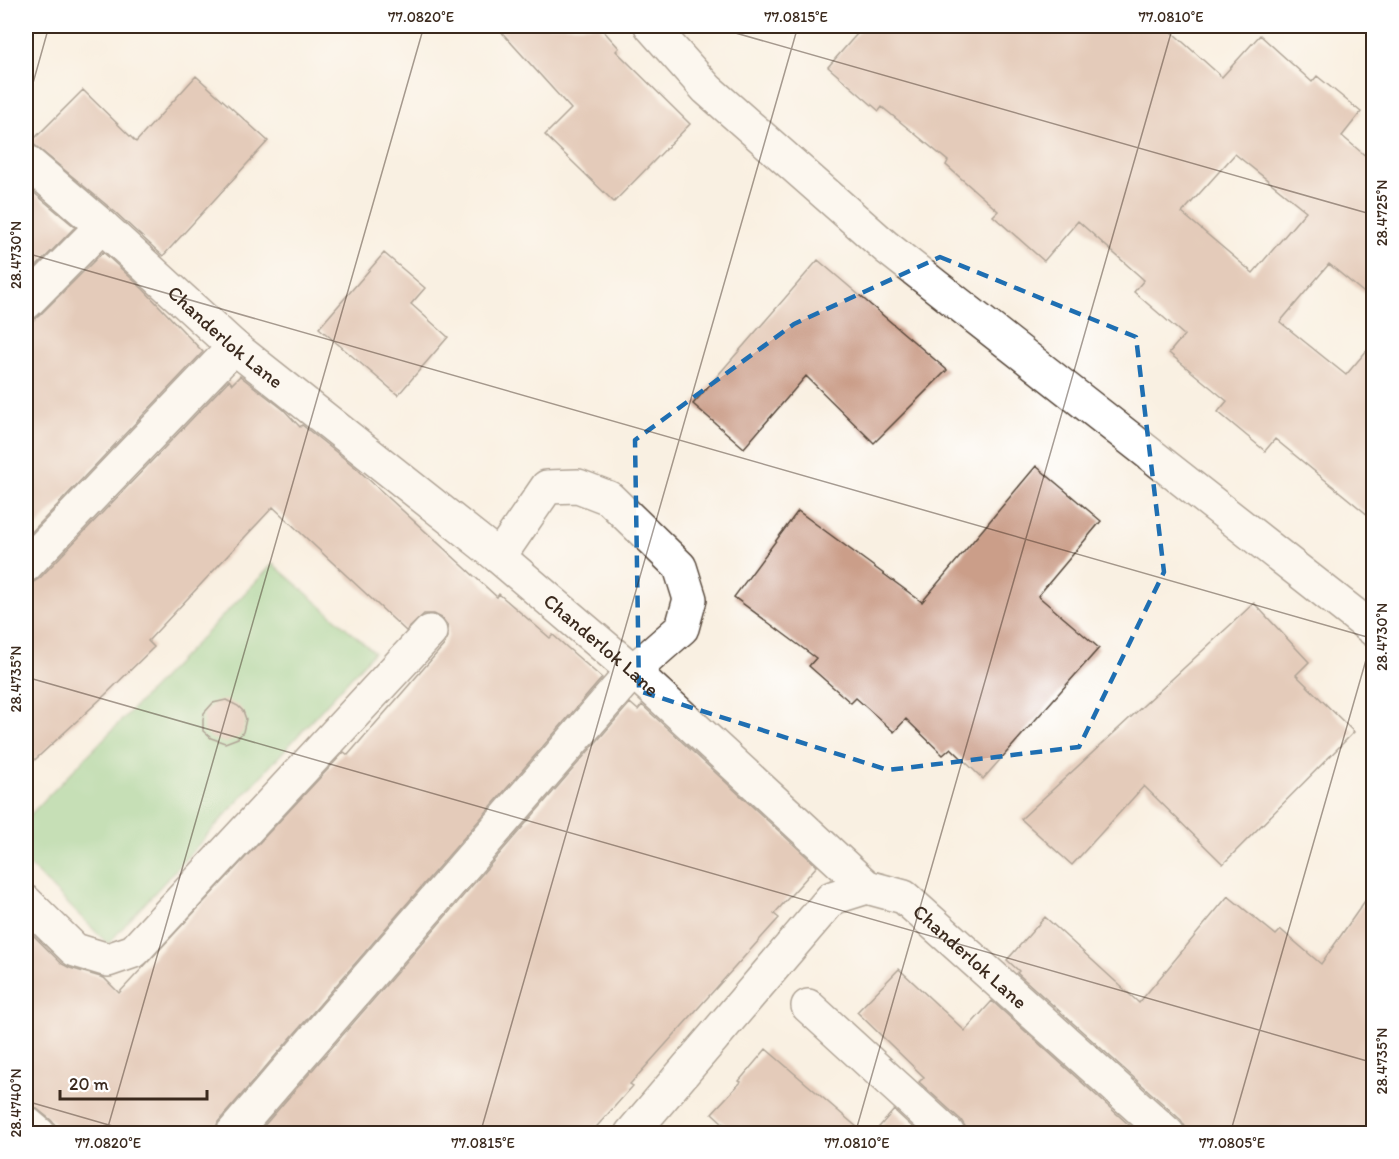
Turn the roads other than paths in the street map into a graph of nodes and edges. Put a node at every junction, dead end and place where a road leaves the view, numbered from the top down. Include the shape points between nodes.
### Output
1 (651, 26) edge
2 (26, 161) edge
3 (102, 226) junction
4 (26, 303) edge
5 (234, 347) junction
6 (499, 557) junction
7 (26, 565) edge
8 (1374, 630) edge
9 (430, 632) dead end
10 (633, 671) junction
11 (867, 887) junction
12 (26, 902) edge
13 (808, 1006) dead end
14 (26, 1123) edge
15 (39, 1134) edge
16 (232, 1134) edge
17 (630, 1134) edge
18 (948, 1134) edge
19 (1168, 1134) edge

1 - 8 street via 707,89 886,247
2 - 3 street, Chanderlok Lane
3 - 4 street
3 - 5 street, Chanderlok Lane
5 - 6 street, Chanderlok Lane
5 - 7 street
6 - 10 street, Chanderlok Lane
6 - 10 street via 547,487 578,486 609,498 680,567 690,599 682,628
9 - 12 street via 134,951 108,960 75,950
10 - 11 street, Chanderlok Lane
10 - 16 street
11 - 17 street via 832,898
11 - 19 street, Chanderlok Lane via 904,897
13 - 18 street
14 - 15 street

